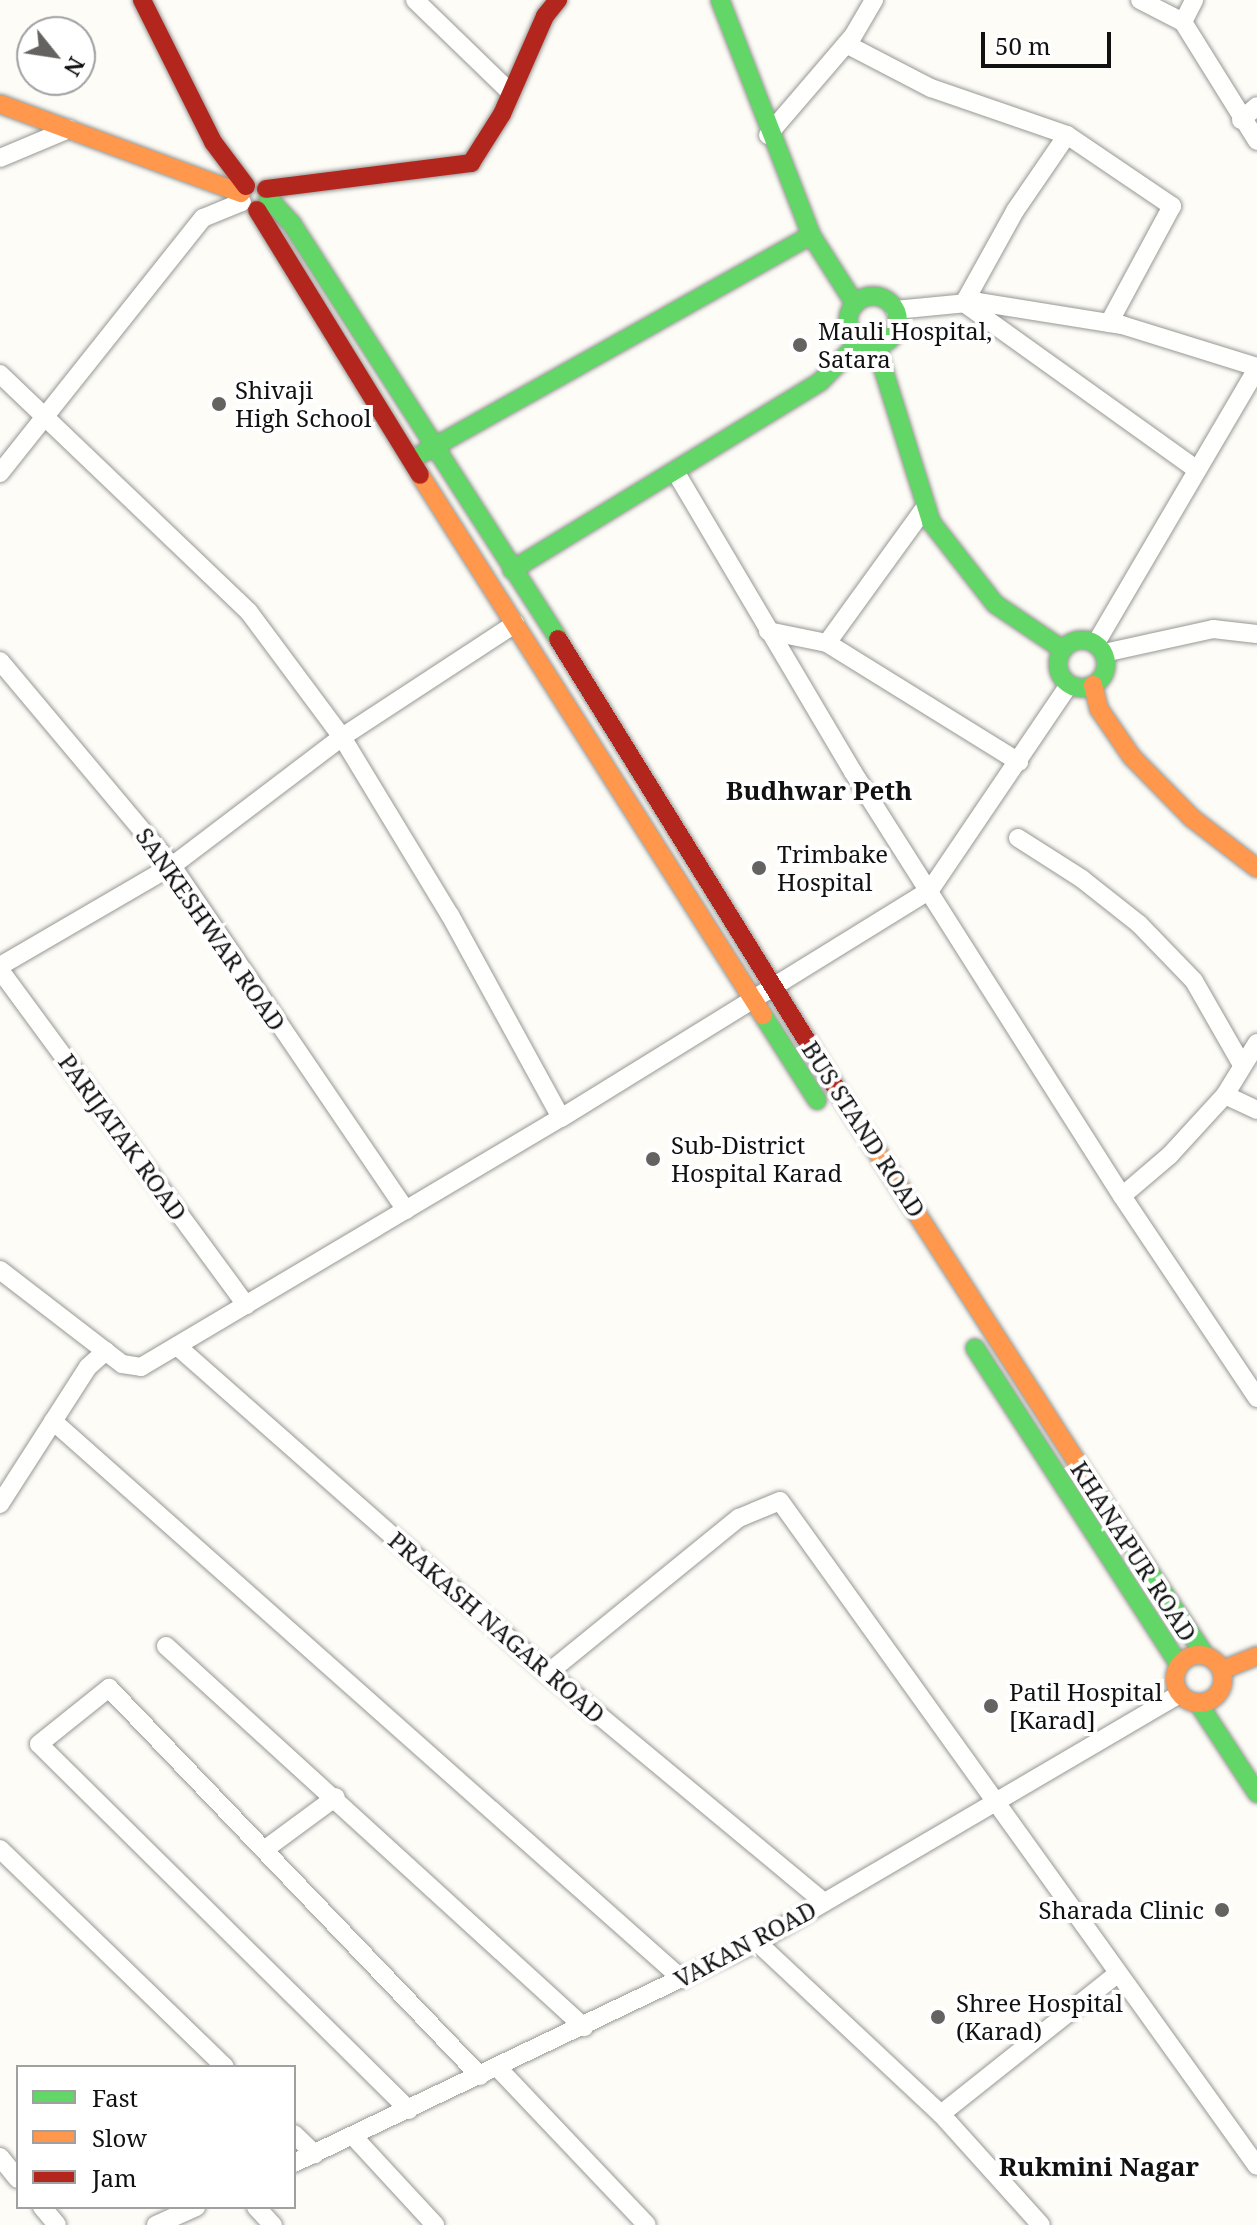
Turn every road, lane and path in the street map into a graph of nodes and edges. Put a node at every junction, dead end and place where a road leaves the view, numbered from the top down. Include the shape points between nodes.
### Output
1 (142, 0) edge
2 (415, 0) edge
3 (558, 0) edge
4 (720, 0) edge
5 (874, 0) edge
6 (1140, 0) edge
7 (1194, 0) edge
8 (175, 22) dead end
9 (1183, 22) junction
10 (846, 44) junction
11 (201, 71) dead end
12 (510, 92) junction
13 (0, 104) edge
14 (1257, 106) edge
15 (1241, 120) junction
16 (69, 129) junction
17 (768, 135) junction
18 (1067, 135) junction
19 (234, 136) dead end
20 (1257, 141) edge
21 (0, 158) edge
22 (254, 194) junction
23 (811, 235) junction
24 (964, 303) junction
25 (855, 304) junction
26 (895, 310) junction
27 (1109, 323) junction
28 (868, 344) junction
29 (1257, 368) edge
30 (0, 374) edge
31 (48, 416) junction
32 (436, 446) junction
33 (411, 460) junction
34 (1196, 469) junction
35 (675, 471) junction
36 (0, 473) edge
37 (926, 506) junction
38 (512, 570) junction
39 (515, 624) junction
40 (768, 631) junction
41 (1257, 634) edge
42 (827, 643) junction
43 (1100, 648) junction
44 (1062, 649) junction
45 (0, 661) edge
46 (1069, 685) junction
47 (1093, 685) junction
48 (342, 737) junction
49 (1019, 762) junction
50 (1018, 838) dead end
51 (172, 866) junction
52 (1257, 868) edge
53 (930, 890) junction
54 (0, 968) edge
55 (772, 986) junction
56 (752, 998) junction
57 (1257, 1043) edge
58 (1241, 1063) junction
59 (1225, 1095) junction
60 (1257, 1110) edge
61 (828, 1117) dead end
62 (561, 1118) junction
63 (1122, 1196) junction
64 (406, 1210) junction
65 (0, 1270) edge
66 (246, 1305) junction
67 (964, 1330) dead end
68 (177, 1346) junction
69 (106, 1351) junction
70 (1257, 1398) edge
71 (53, 1421) junction
72 (0, 1504) edge
73 (166, 1646) dead end
74 (1205, 1655) junction
75 (1257, 1656) edge
76 (1179, 1665) junction
77 (1222, 1670) junction
78 (548, 1673) junction
79 (1180, 1694) junction
80 (1217, 1695) junction
81 (1198, 1703) junction
82 (1257, 1757) edge
83 (1257, 1793) edge
84 (336, 1797) junction
85 (996, 1803) junction
86 (0, 1849) edge
87 (264, 1850) junction
88 (824, 1902) junction
89 (757, 1942) junction
90 (1116, 1975) junction
91 (682, 1979) junction
92 (584, 2027) junction
93 (223, 2065) edge
94 (498, 2068) junction
95 (480, 2076) junction
96 (409, 2110) junction
97 (941, 2114) junction
98 (296, 2136) edge
99 (353, 2136) junction
100 (315, 2154) junction
101 (0, 2157) edge
102 (296, 2162) edge
103 (1257, 2166) edge
104 (16, 2177) edge
105 (44, 2209) edge
106 (192, 2209) edge
107 (258, 2209) edge
108 (57, 2225) edge
109 (156, 2225) edge
110 (273, 2225) edge
111 (435, 2225) edge
112 (647, 2225) edge
113 (1041, 2225) edge

1 - 22 main road via 213,142
2 - 12 street
3 - 12 main road
4 - 17 main road
5 - 10 street
6 - 9 street
7 - 9 street
8 - 11 main road
9 - 15 street
10 - 17 street
10 - 18 street via 931,88
12 - 22 main road via 471,163
13 - 16 main road
14 - 15 street
15 - 20 street
16 - 21 street
16 - 22 main road
17 - 23 main road
18 - 24 street via 1015,211
18 - 27 street via 1172,206
19 - 22 main road
22 - 31 street via 203,218
22 - 32 main road via 292,224
22 - 33 main road, BUS STAND ROAD
23 - 25 main road
23 - 32 main road
24 - 26 street
24 - 27 street
24 - 34 street
25 - 26 main road via 875,296
25 - 28 main road via 847,322
26 - 28 main road via 894,334
27 - 29 street
28 - 35 main road via 820,382
28 - 37 main road
29 - 34 street
30 - 31 street
31 - 36 street
31 - 48 street via 249,612
32 - 33 main road
32 - 38 main road
33 - 39 main road, BUS STAND ROAD
34 - 43 street
35 - 38 main road
35 - 40 street
37 - 42 street
37 - 44 main road via 931,522 995,604
38 - 55 main road
39 - 48 street
39 - 56 main road, BUS STAND ROAD
40 - 42 street
40 - 53 street
41 - 43 street via 1213,629
42 - 49 street
43 - 44 main road via 1084,639
43 - 47 main road via 1103,677
44 - 46 main road via 1058,670
45 - 51 street, SANKESHWAR ROAD
46 - 47 main road
46 - 49 street
47 - 52 main road via 1099,709 1132,757 1192,818
48 - 51 street
48 - 62 street via 450,915
49 - 53 street
50 - 58 street via 1139,924 1194,981
51 - 54 street
51 - 64 street, SANKESHWAR ROAD
53 - 55 street
53 - 63 street
54 - 66 street, PARIJATAK ROAD
55 - 56 street
55 - 74 main road via 952,1275
56 - 61 main road, BUS STAND ROAD
56 - 62 street
57 - 58 street
58 - 59 street
59 - 60 street
59 - 63 street via 1170,1155
62 - 64 street
63 - 70 street
64 - 66 street
65 - 69 street
66 - 68 street
67 - 76 main road, KHANAPUR ROAD
68 - 69 street via 141,1367 122,1364
68 - 78 street, PRAKASH NAGAR ROAD
69 - 71 street via 88,1367
71 - 72 street
71 - 91 street
73 - 84 street
74 - 76 main road
74 - 77 main road
75 - 77 main road
76 - 79 main road via 1174,1679
77 - 80 main road
78 - 85 street via 739,1518 780,1501
78 - 88 street, PRAKASH NAGAR ROAD
79 - 81 main road
79 - 85 street, VAKAN ROAD
80 - 81 main road
80 - 82 main road
81 - 83 main road
84 - 87 street
84 - 92 street
85 - 88 street, VAKAN ROAD
85 - 90 street
86 - 93 street
87 - 95 street
87 - 96 street via 109,1688 39,1744
88 - 89 street, VAKAN ROAD
89 - 91 street, VAKAN ROAD
89 - 97 street
90 - 97 street
90 - 103 street
91 - 92 street, VAKAN ROAD
92 - 94 street, VAKAN ROAD
94 - 95 street, VAKAN ROAD
94 - 112 street
95 - 96 street, VAKAN ROAD
96 - 99 street, VAKAN ROAD
97 - 113 street
98 - 100 street
99 - 100 street, VAKAN ROAD
99 - 111 street
100 - 102 street, VAKAN ROAD
101 - 104 street
105 - 108 street
106 - 109 street
107 - 110 street

